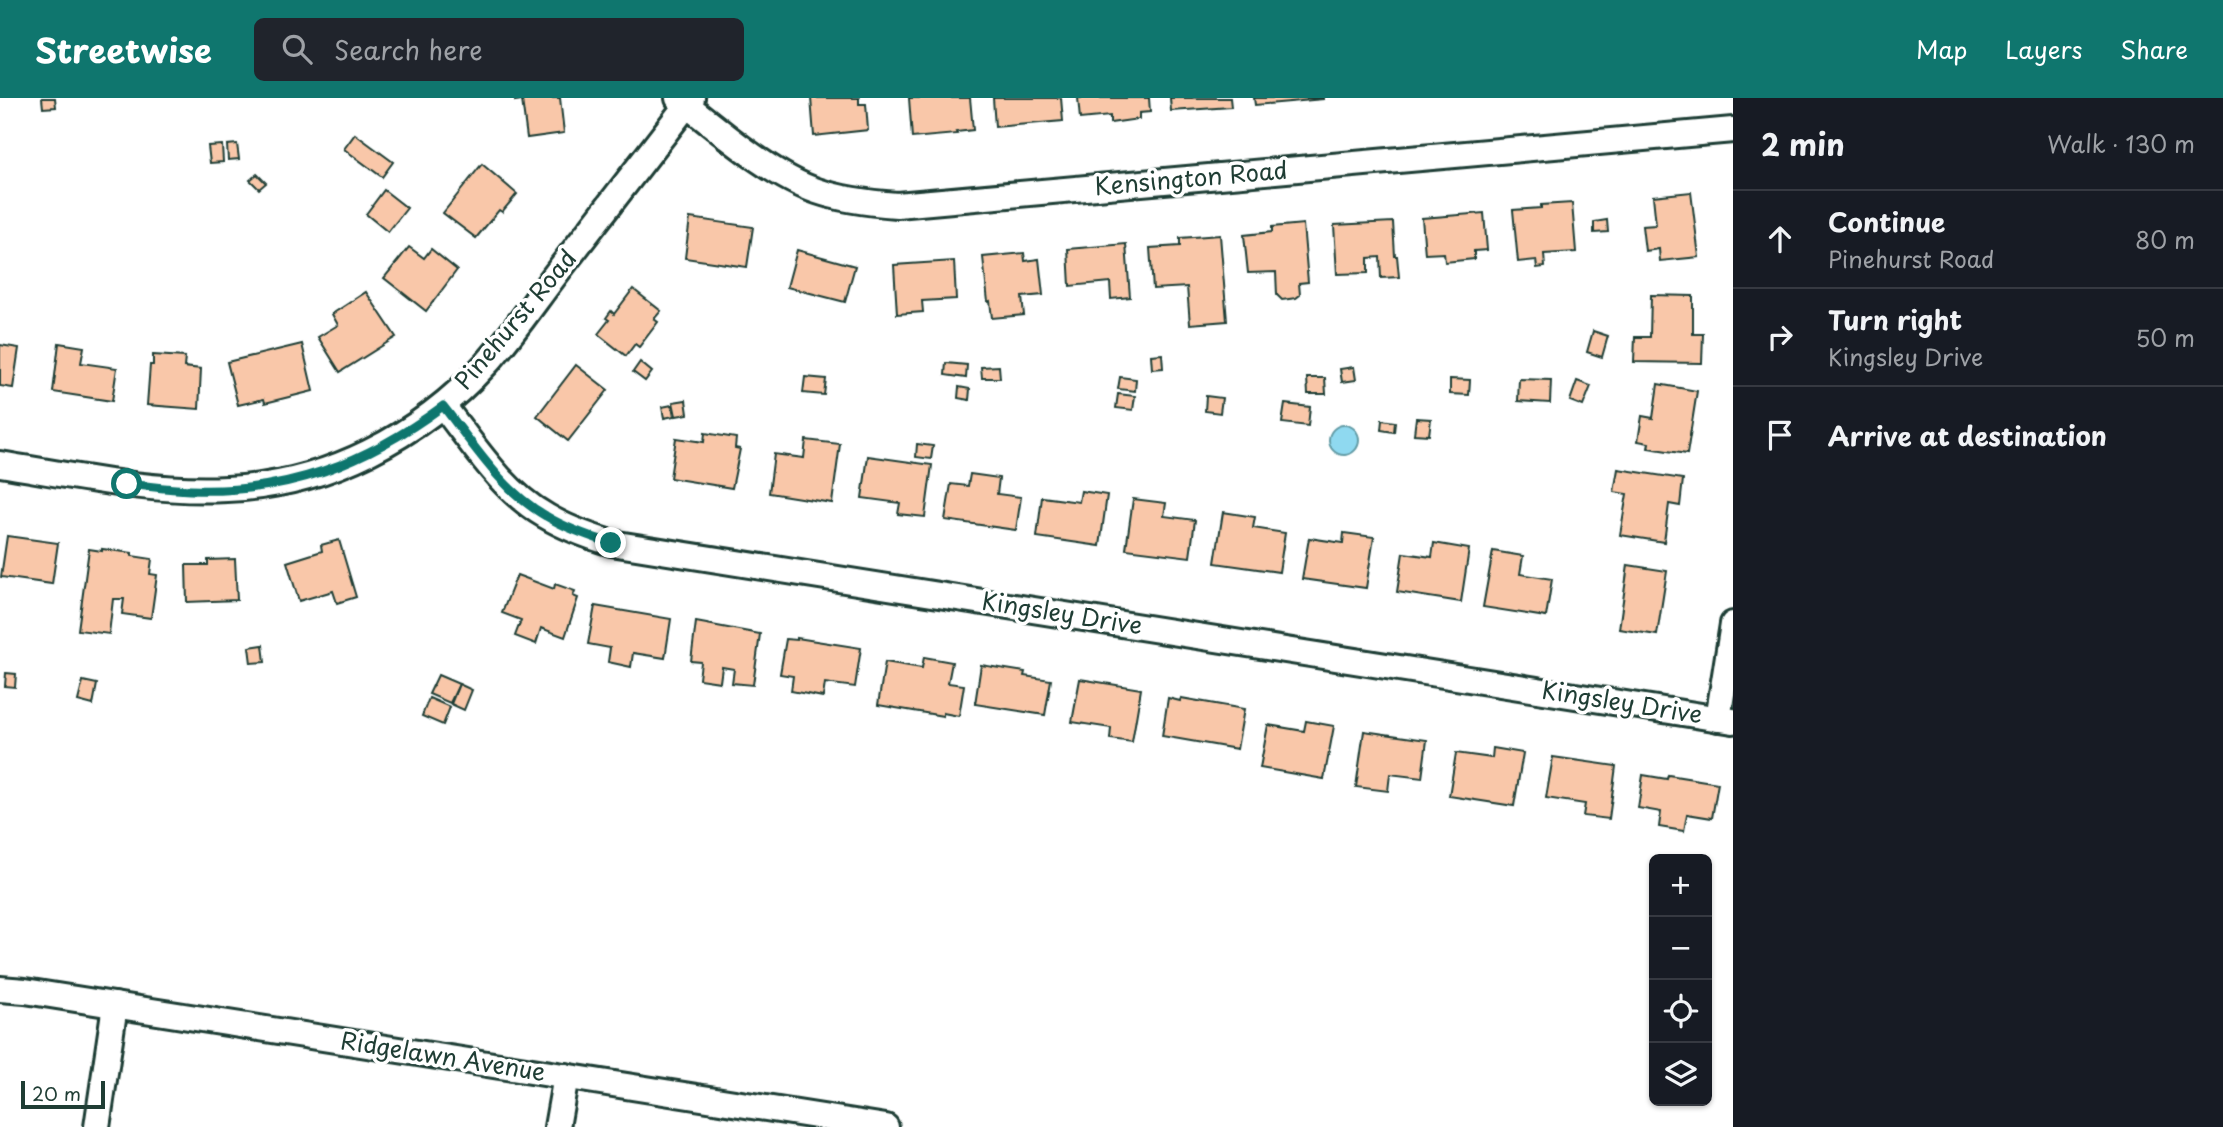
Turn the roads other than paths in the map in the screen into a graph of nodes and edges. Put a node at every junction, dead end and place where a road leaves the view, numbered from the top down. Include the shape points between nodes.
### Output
1 (685, 100) edge
2 (1733, 130) edge
3 (443, 406) junction
4 (0, 464) edge
5 (1733, 624) edge
6 (1726, 720) edge
7 (0, 989) edge
8 (114, 1005) junction
9 (566, 1076) junction
10 (97, 1127) edge
11 (557, 1127) edge
12 (886, 1127) edge

1 - 2 street, Kensington Road via 773,170 815,190 855,201 897,205
1 - 3 street, Pinehurst Road via 489,360
3 - 4 street, Pinehurst Road via 357,459 306,478 268,485 190,490
3 - 6 street, Kingsley Drive via 515,493 576,532 611,543
5 - 6 street
7 - 8 street, Ridgelawn Avenue
8 - 9 street, Ridgelawn Avenue
8 - 10 street
9 - 11 street
9 - 12 street, Ridgelawn Avenue

